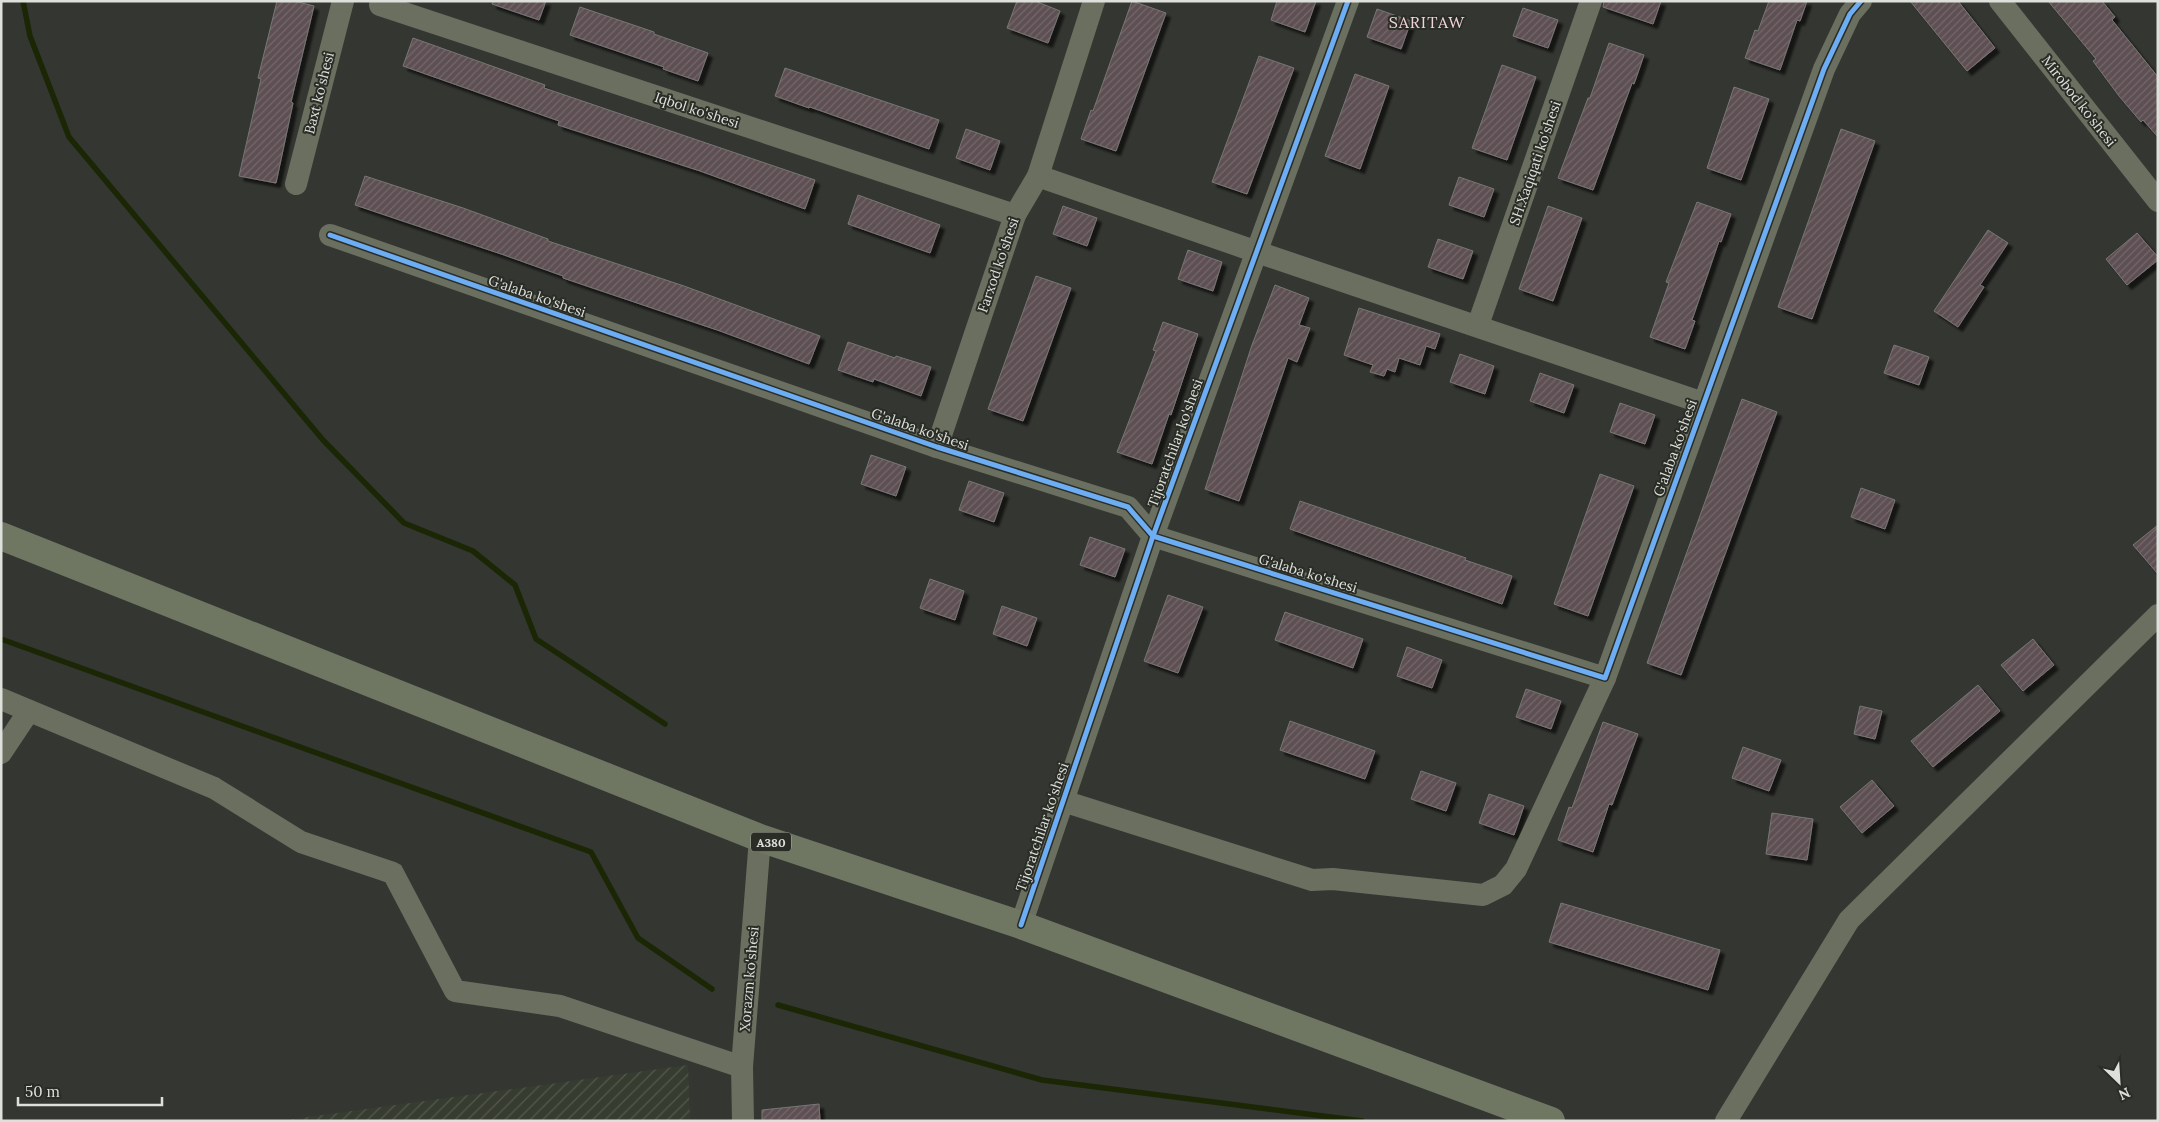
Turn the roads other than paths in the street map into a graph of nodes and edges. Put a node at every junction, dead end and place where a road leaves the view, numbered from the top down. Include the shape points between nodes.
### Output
1 (343, 1) edge
2 (1094, 1) edge
3 (1348, 1) edge
4 (1591, 1) edge
5 (1862, 1) edge
6 (2000, 1) edge
7 (380, 5) dead end
8 (1038, 176) junction
9 (296, 184) dead end
10 (2158, 201) edge
11 (1015, 215) junction
12 (330, 235) dead end
13 (1257, 252) junction
14 (1478, 325) junction
15 (1703, 403) junction
16 (938, 447) junction
17 (1, 536) edge
18 (1152, 536) junction
19 (2158, 616) edge
20 (1605, 678) junction
21 (1, 699) edge
22 (29, 711) junction
23 (1, 753) edge
24 (1063, 801) junction
25 (760, 838) junction
26 (1021, 925) junction
27 (742, 1067) junction
28 (743, 1121) edge
29 (1551, 1121) edge
30 (1726, 1121) edge

1 - 9 street, Baxt ko'shesi
2 - 8 street, Farxod ko'shesi
3 - 13 street, Tijoratchilar ko'shesi
4 - 14 street, SH.Xaqiqati ko'shesi
5 - 15 street, G'alaba ko'shesi via 1850,14 1824,70
6 - 10 street, Mirobod ko'shesi
7 - 11 street, Iqbol ko'shesi
8 - 11 street, Farxod ko'shesi
8 - 13 street, G'alaba ko'shesi
11 - 16 street, Farxod ko'shesi
12 - 16 street, G'alaba ko'shesi
13 - 14 street, G'alaba ko'shesi
13 - 18 street, Tijoratchilar ko'shesi
14 - 15 street, G'alaba ko'shesi
15 - 20 street, G'alaba ko'shesi
16 - 18 street, G'alaba ko'shesi via 1128,507
17 - 25 highway, A380
18 - 20 street, G'alaba ko'shesi
18 - 24 street, Tijoratchilar ko'shesi
19 - 30 street via 1850,920
20 - 24 street via 1516,869 1503,885 1483,895 1333,879 1312,880
21 - 22 street
22 - 23 street
22 - 27 street via 214,788 302,842 393,873 455,990 560,1006
24 - 26 street, Tijoratchilar ko'shesi
25 - 26 highway, A380
25 - 27 street, Xorazm ko'shesi
26 - 29 highway, A380
27 - 28 street, Xorazm ko'shesi

